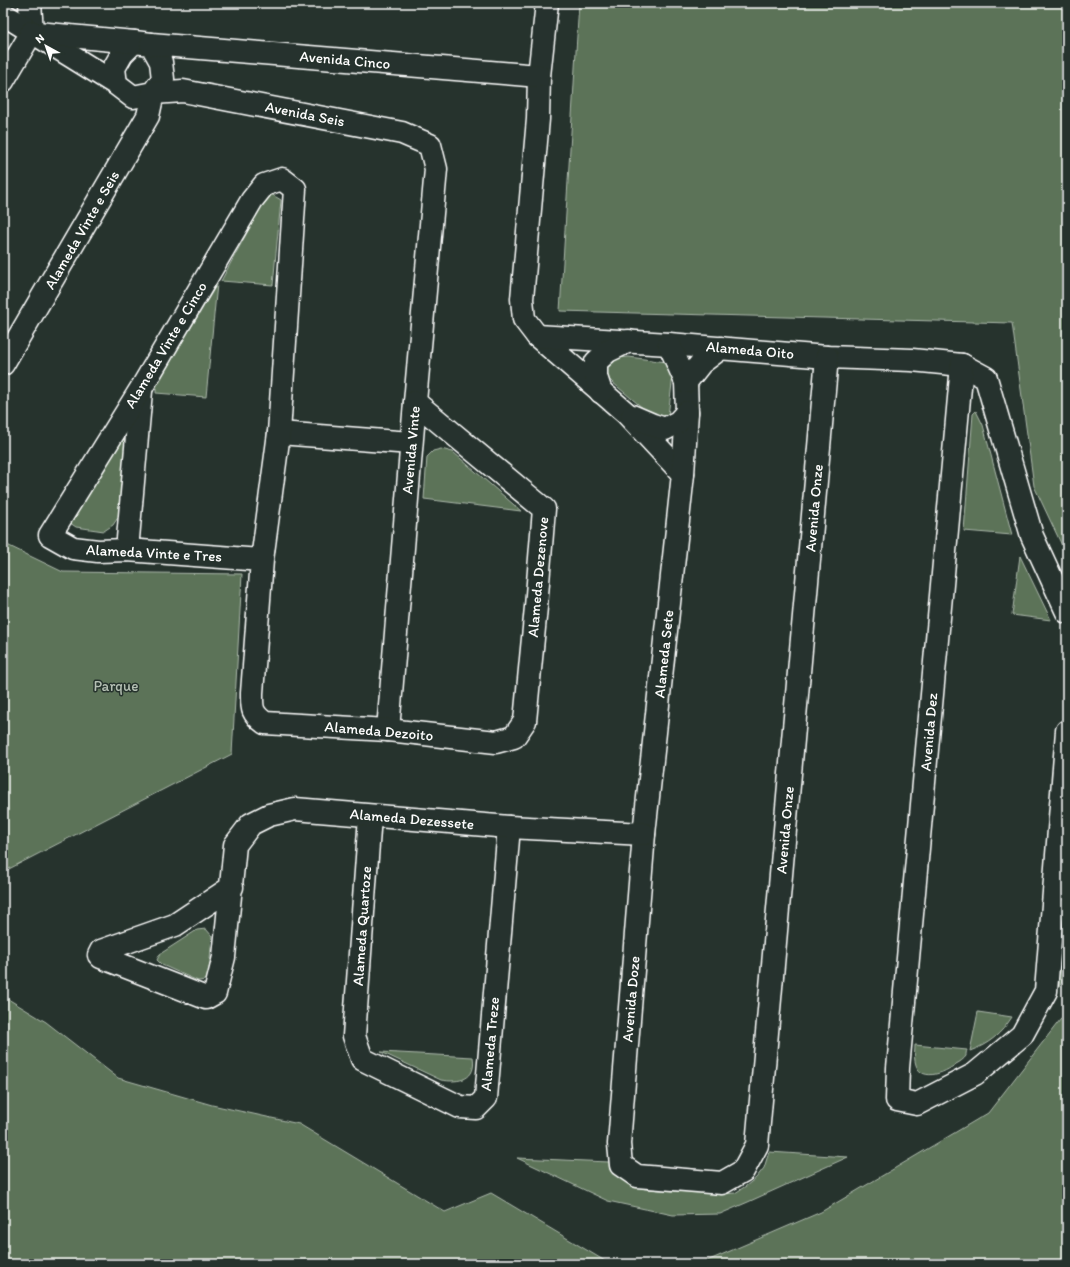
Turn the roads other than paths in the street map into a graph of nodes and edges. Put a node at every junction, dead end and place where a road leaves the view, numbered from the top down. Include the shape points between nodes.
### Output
1 (30, 3) edge
2 (547, 3) edge
3 (3, 14) edge
4 (32, 32) junction
5 (142, 43) junction
6 (539, 76) junction
7 (3, 81) edge
8 (116, 84) junction
9 (153, 93) junction
10 (436, 169) joint
11 (537, 336) junction
12 (629, 342) junction
13 (669, 344) junction
14 (721, 348) junction
15 (827, 357) junction
16 (3, 364) edge
17 (962, 365) junction
18 (686, 382) junction
19 (142, 387) junction
20 (601, 392) junction
21 (415, 402) junction
22 (687, 412) junction
23 (626, 413) junction
24 (279, 433) junction
25 (411, 443) junction
26 (683, 474) junction
27 (50, 535) joint
28 (127, 550) junction
29 (262, 560) junction
30 (1067, 612) edge
31 (388, 730) junction
32 (1067, 731) edge
33 (514, 737) joint
34 (370, 816) junction
35 (509, 827) junction
36 (644, 834) junction
37 (232, 887) junction
38 (175, 925) junction
39 (224, 957) junction
40 (354, 1036) joint
41 (621, 1165) joint

1 - 4 street
2 - 6 street
3 - 4 street
4 - 5 street, Avenida Cinco
4 - 7 street
4 - 8 street
5 - 6 street, Avenida Cinco
5 - 8 street via 122,54 114,68
5 - 9 street via 161,62 163,79
6 - 11 street via 538,119 522,299 524,319
8 - 9 street via 132,97
9 - 10 street, Avenida Seis via 183,91 402,133 430,145
9 - 16 street, Alameda Vinte e Seis via 148,116
10 - 21 street, Avenida Vinte
11 - 12 street, Alameda Oito
11 - 20 street
12 - 13 street, Alameda Oito
12 - 20 street via 608,351 596,362 596,377
13 - 14 street, Alameda Oito
13 - 18 street, Alameda Sete
14 - 15 street, Alameda Oito
14 - 18 street via 701,363
15 - 17 street, Alameda Oito via 912,360
15 - 41 street, Avenida Onze via 757,1146 743,1171 722,1183 637,1176
17 - 30 street via 986,378 1032,536
17 - 32 street, Avenida Dez via 896,1100 917,1104 975,1074 1022,1035 1046,991
18 - 22 street, Alameda Sete
19 - 24 street, Alameda Vinte e Cinco via 252,200 264,184 282,179 295,189
19 - 27 street, Alameda Vinte e Cinco
19 - 28 street
20 - 23 street
21 - 25 street, Avenida Vinte
21 - 33 street, Alameda Dezenove via 544,509 525,721
22 - 23 street via 678,422 665,429
22 - 26 street, Alameda Sete
23 - 26 street
24 - 25 street
24 - 29 street
25 - 31 street, Avenida Vinte
26 - 36 street, Alameda Sete
27 - 28 street, Alameda Vinte e Tres via 72,548 98,551
28 - 29 street, Alameda Vinte e Tres
29 - 31 street, Alameda Dezoito via 252,693 252,707 256,717 265,723
31 - 33 street, Alameda Dezoito via 496,742
34 - 35 street, Alameda Dezessete
34 - 37 street, Alameda Dezessete via 295,810 269,815 251,824 235,845
34 - 40 street, Alameda Quartoze
35 - 36 street, Alameda Dezessete
35 - 40 street, Alameda Treze via 486,1098 476,1108 460,1107 362,1059
36 - 41 street, Avenida Doze via 620,1144
37 - 38 street
37 - 39 street, Alameda Dezessete
38 - 39 street via 196,919 207,920 217,926
38 - 39 street, Alameda Dezessete via 101,951 99,955 206,998 215,992

